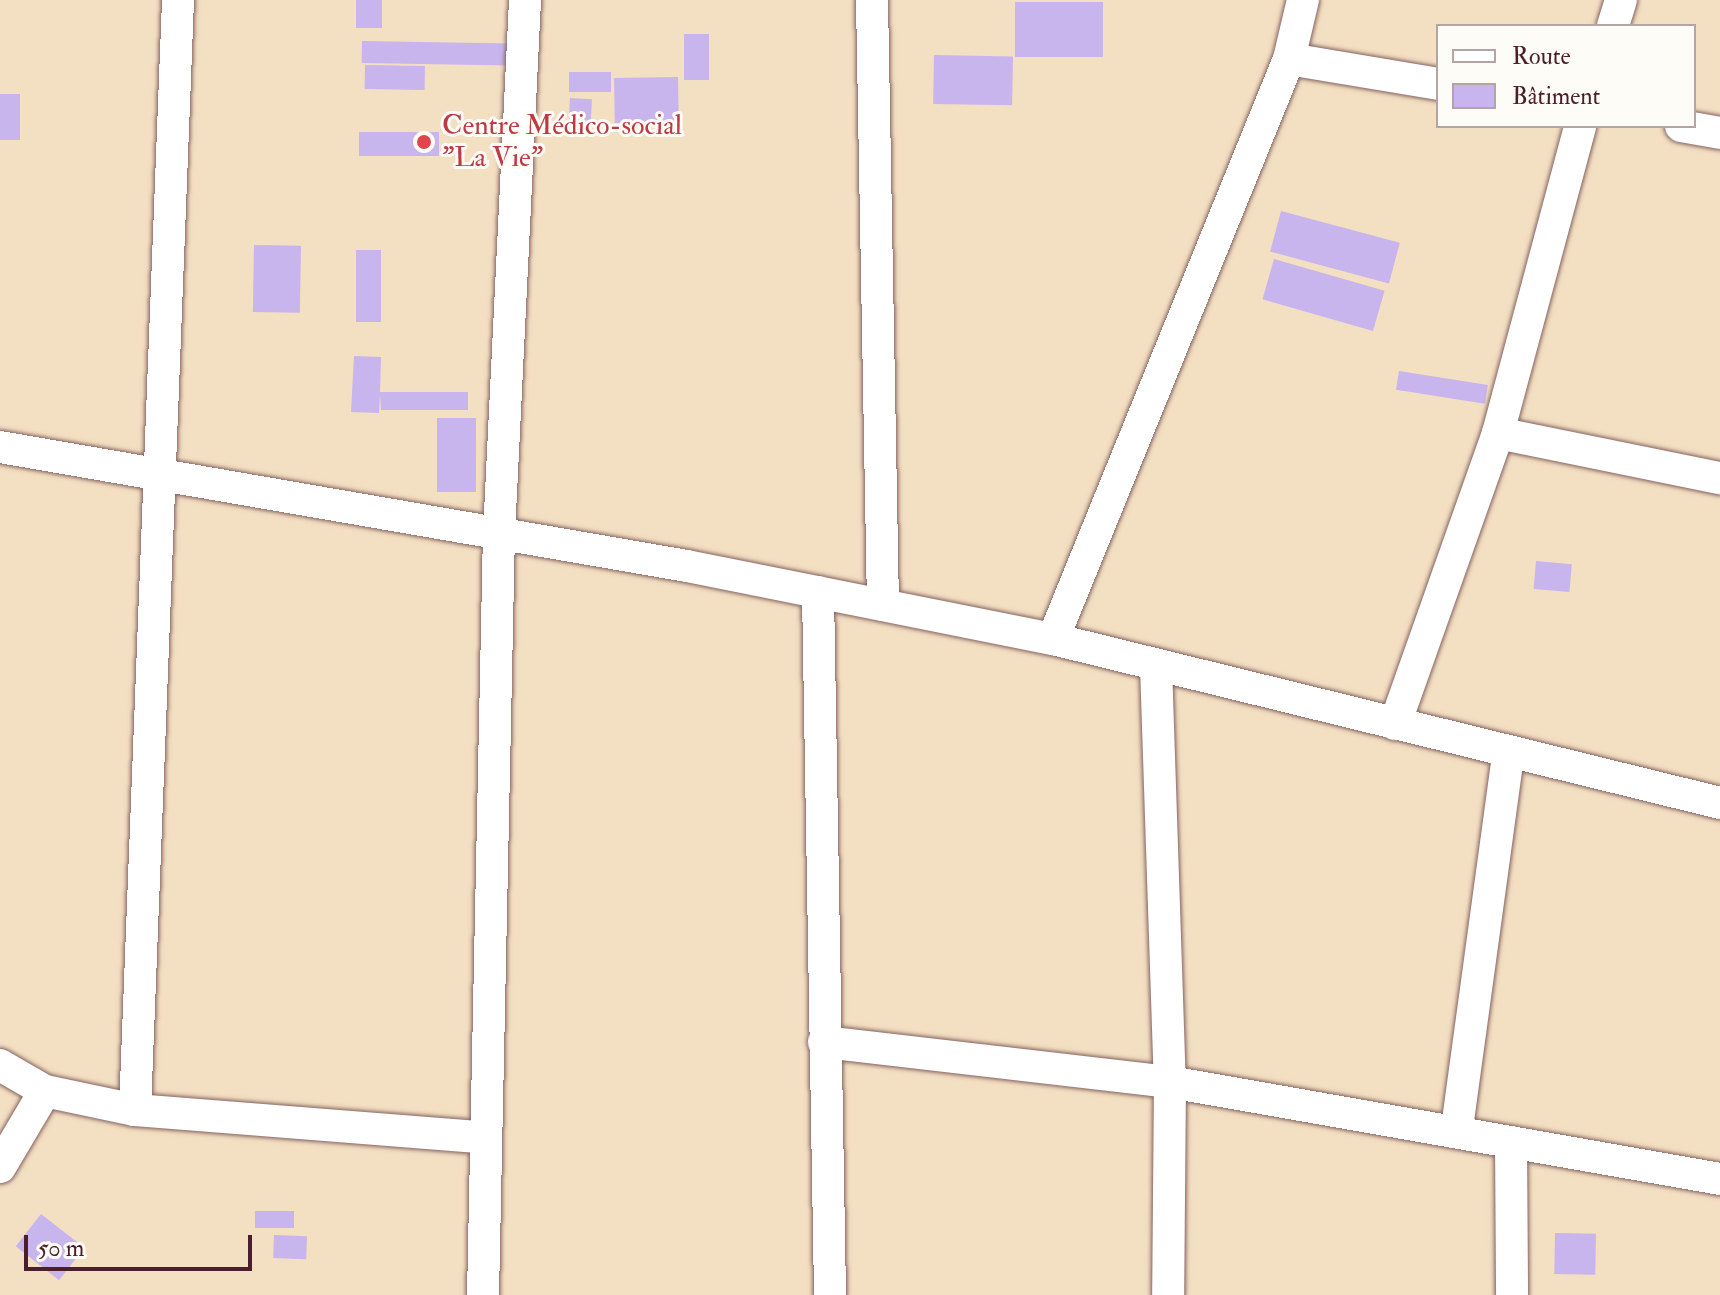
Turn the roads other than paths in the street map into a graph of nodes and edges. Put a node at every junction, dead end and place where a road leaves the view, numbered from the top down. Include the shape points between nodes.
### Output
1 (178, 0) edge
2 (525, 0) edge
3 (872, 0) edge
4 (1303, 0) edge
5 (1621, 0) edge
6 (1614, 24) edge
7 (1289, 59) junction
8 (1436, 84) edge
9 (1579, 128) edge
10 (1692, 128) edge
11 (1720, 133) edge
12 (1498, 433) junction
13 (0, 447) edge
14 (157, 478) junction
15 (1720, 478) edge
16 (499, 534) junction
17 (818, 592) junction
18 (883, 605) junction
19 (1053, 639) junction
20 (1156, 666) junction
21 (1395, 724) junction
22 (1508, 755) junction
23 (1720, 803) edge
24 (824, 1042) junction
25 (0, 1065) edge
26 (1170, 1082) junction
27 (45, 1091) junction
28 (135, 1110) junction
29 (1457, 1128) junction
30 (481, 1137) junction
31 (1511, 1142) junction
32 (0, 1167) edge
33 (1720, 1179) edge
34 (483, 1295) edge
35 (830, 1295) edge
36 (1168, 1295) edge
37 (1512, 1295) edge

1 - 14 street
2 - 16 street
3 - 18 street
4 - 7 street
5 - 6 street
7 - 8 street
7 - 19 street
9 - 12 street
10 - 11 street
12 - 15 street
12 - 21 street
13 - 14 street
14 - 16 street
14 - 28 street
16 - 17 street
16 - 30 street
17 - 18 street
17 - 24 street
18 - 19 street
19 - 20 street
20 - 21 street
20 - 26 street
21 - 22 street
22 - 23 street
22 - 29 street
24 - 26 street
24 - 35 street
25 - 27 street
26 - 29 street
26 - 36 street
27 - 28 street
27 - 32 street
28 - 30 street
29 - 31 street
30 - 34 street
31 - 33 street
31 - 37 street

